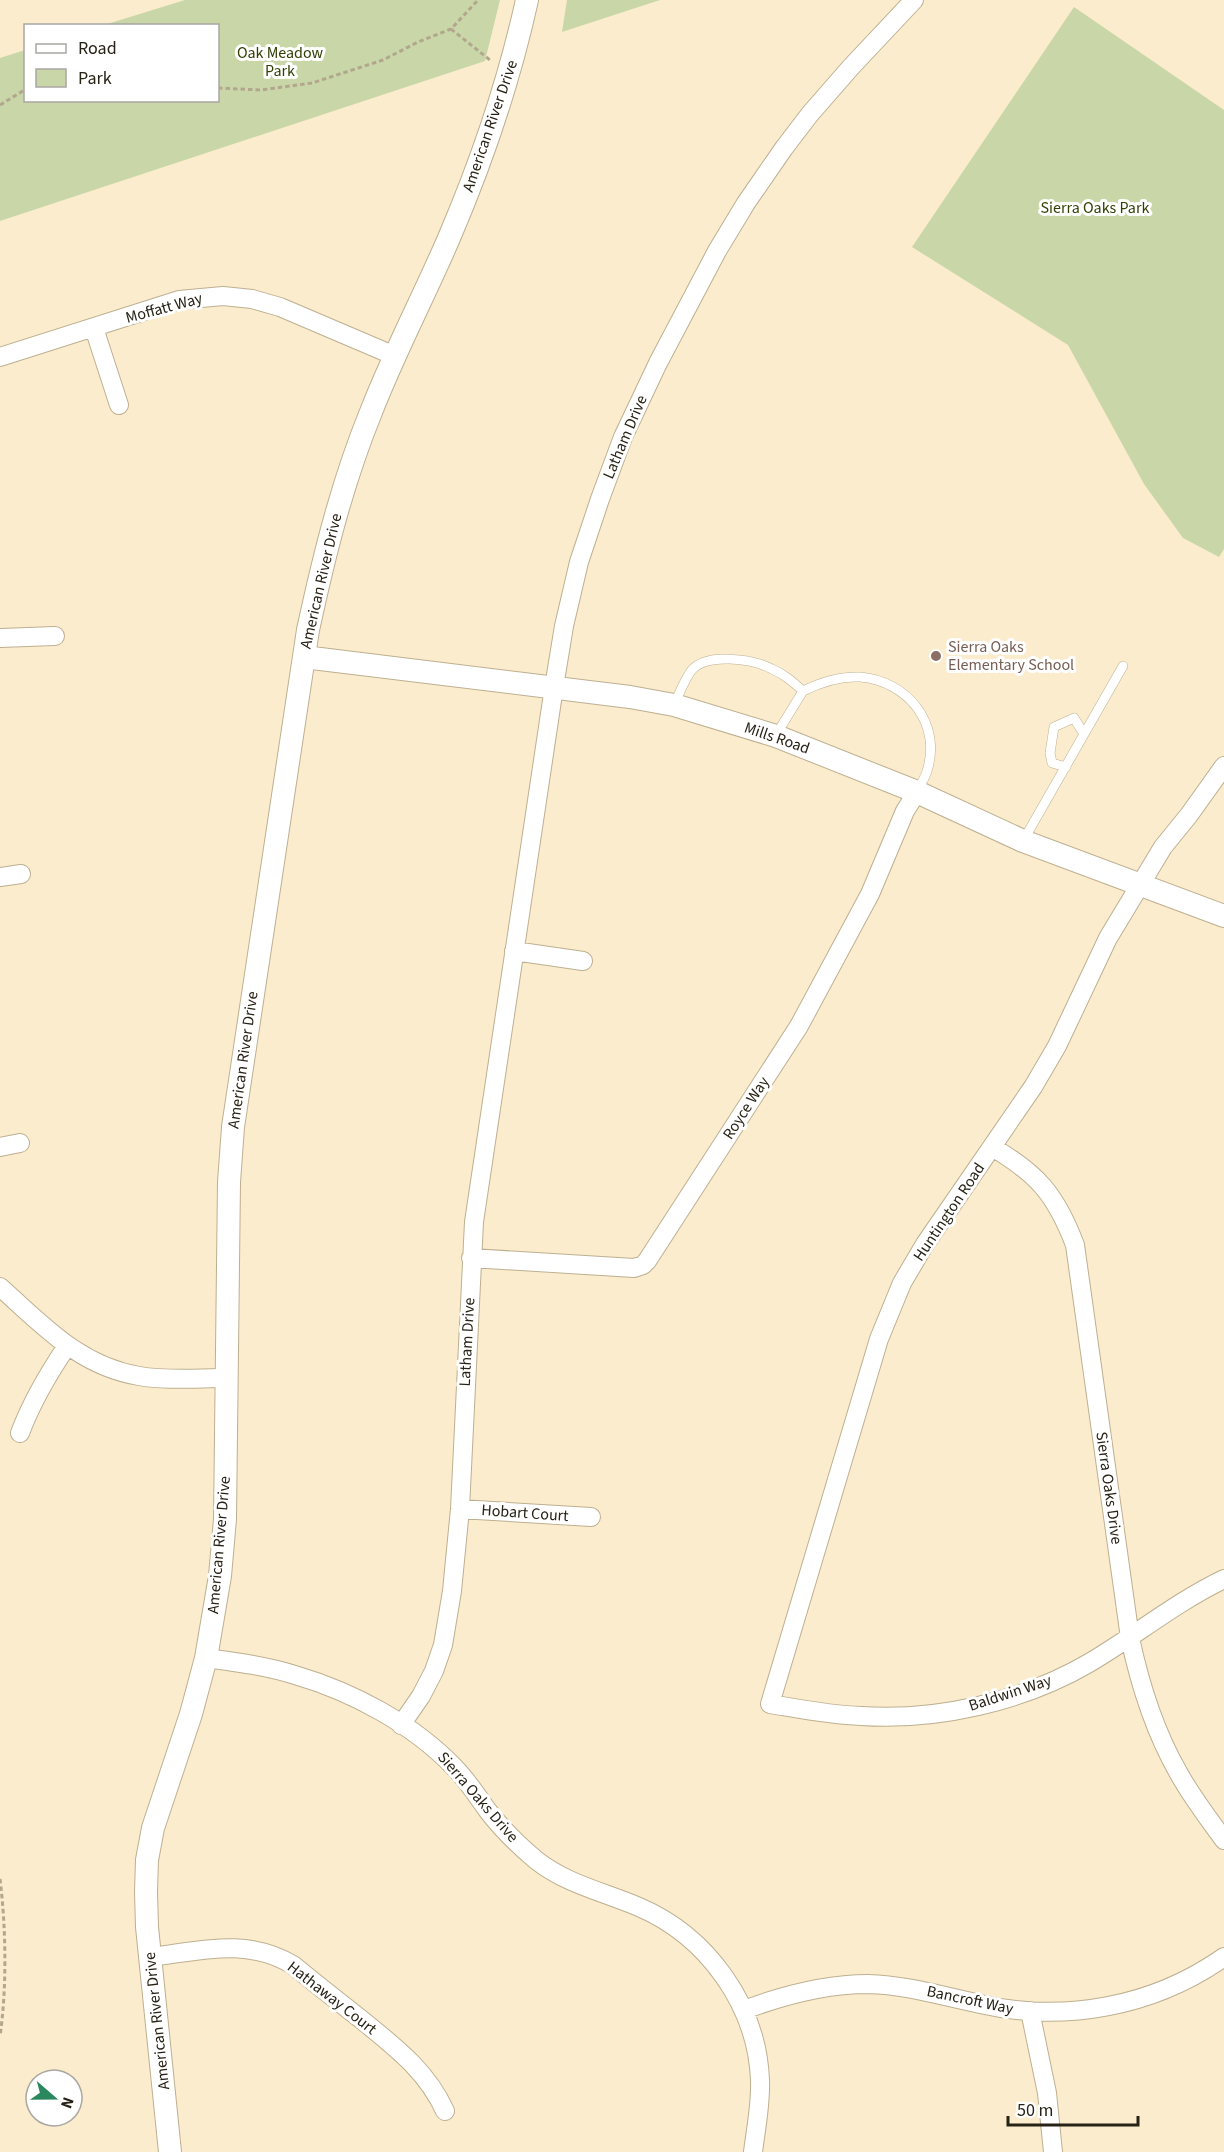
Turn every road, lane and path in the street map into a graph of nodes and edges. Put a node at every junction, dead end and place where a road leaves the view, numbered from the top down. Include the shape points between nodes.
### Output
1 (478, 0) edge
2 (527, 0) edge
3 (914, 0) edge
4 (451, 29) junction
5 (490, 60) dead end
6 (219, 88) edge
7 (24, 91) edge
8 (0, 105) edge
9 (94, 328) junction
10 (395, 356) junction
11 (0, 357) edge
12 (119, 405) dead end
13 (56, 636) dead end
14 (0, 638) edge
15 (304, 657) junction
16 (1123, 666) dead end
17 (554, 687) junction
18 (803, 691) junction
19 (674, 705) junction
20 (1084, 734) junction
21 (776, 736) junction
22 (1224, 766) edge
23 (1065, 767) junction
24 (917, 792) junction
25 (1023, 841) junction
26 (21, 874) dead end
27 (0, 877) edge
28 (1140, 884) junction
29 (1224, 916) edge
30 (514, 951) junction
31 (584, 961) dead end
32 (20, 1143) dead end
33 (0, 1147) edge
34 (992, 1147) junction
35 (471, 1258) junction
36 (0, 1287) edge
37 (67, 1346) junction
38 (227, 1378) junction
39 (20, 1433) dead end
40 (460, 1509) junction
41 (591, 1517) dead end
42 (1224, 1579) edge
43 (1130, 1638) junction
44 (206, 1658) junction
45 (770, 1704) joint
46 (401, 1725) junction
47 (1224, 1840) edge
48 (0, 1880) edge
49 (150, 1957) junction
50 (1224, 1957) edge
51 (744, 2010) junction
52 (1030, 2012) junction
53 (0, 2036) edge
54 (445, 2111) dead end
55 (170, 2152) edge
56 (753, 2152) edge
57 (1053, 2152) edge

1 - 4 path
2 - 10 street, American River Drive via 504,91 474,177
3 - 17 street, Latham Drive via 844,74 784,148 723,242 658,363 623,437 600,499 564,626
4 - 5 path
4 - 6 path via 383,60 312,83 261,90
7 - 8 path
9 - 10 street, Moffatt Way via 179,300 223,296 280,307
9 - 11 street, Moffatt Way
9 - 12 street
10 - 15 street, American River Drive via 345,483 324,555
13 - 14 street
15 - 17 street, Mills Road
15 - 38 street, American River Drive via 233,1127
16 - 20 lane
17 - 19 street, Mills Road
17 - 30 street, Latham Drive
18 - 19 lane via 769,667 744,661 707,660 692,670
18 - 21 lane
18 - 24 lane via 821,682 858,677 901,690 922,713 931,741 927,770
19 - 21 street, Mills Road
20 - 23 lane
20 - 23 lane via 1074,718 1054,727 1052,763
21 - 24 street, Mills Road
22 - 28 street, Huntington Road via 1162,847
23 - 25 lane
24 - 25 street, Mills Road
24 - 35 street, Royce Way via 870,894 799,1026 647,1261 634,1268
25 - 28 street, Mills Road
26 - 27 street
28 - 29 street, Mills Road
28 - 34 street, Huntington Road via 1104,947 1057,1046
30 - 31 street
30 - 35 street, Latham Drive
32 - 33 street
34 - 43 street, Sierra Oaks Drive via 1026,1168 1044,1187 1066,1221 1075,1245
34 - 45 street, Huntington Road via 925,1244 890,1311
35 - 40 street, Latham Drive
36 - 37 street
37 - 38 street via 101,1366 140,1376
37 - 39 street via 42,1383
38 - 44 street, American River Drive via 225,1519
40 - 41 street, Hobart Court
40 - 46 street, Latham Drive via 442,1645 422,1696
42 - 43 street, Baldwin Way via 1171,1608
43 - 45 street, Baldwin Way via 1044,1685 955,1710 909,1716 862,1716
43 - 47 street, Sierra Oaks Drive via 1148,1708 1159,1734 1178,1772
44 - 46 street, Sierra Oaks Drive via 296,1675 364,1703
44 - 49 street, American River Drive via 153,1828 147,1860
46 - 51 street, Sierra Oaks Drive via 456,1769 511,1838 538,1861 579,1886 663,1919 697,1944 726,1979
48 - 53 path via 4,1971
49 - 54 street, Hathaway Court via 232,1947 282,1959 405,2055 423,2073
49 - 55 street, American River Drive
50 - 52 street, Bancroft Way via 1153,1995 1090,2010
51 - 52 street, Bancroft Way via 803,1991 868,1984 900,1986
51 - 56 street, Sierra Oaks Drive via 760,2078
52 - 57 street via 1047,2093

